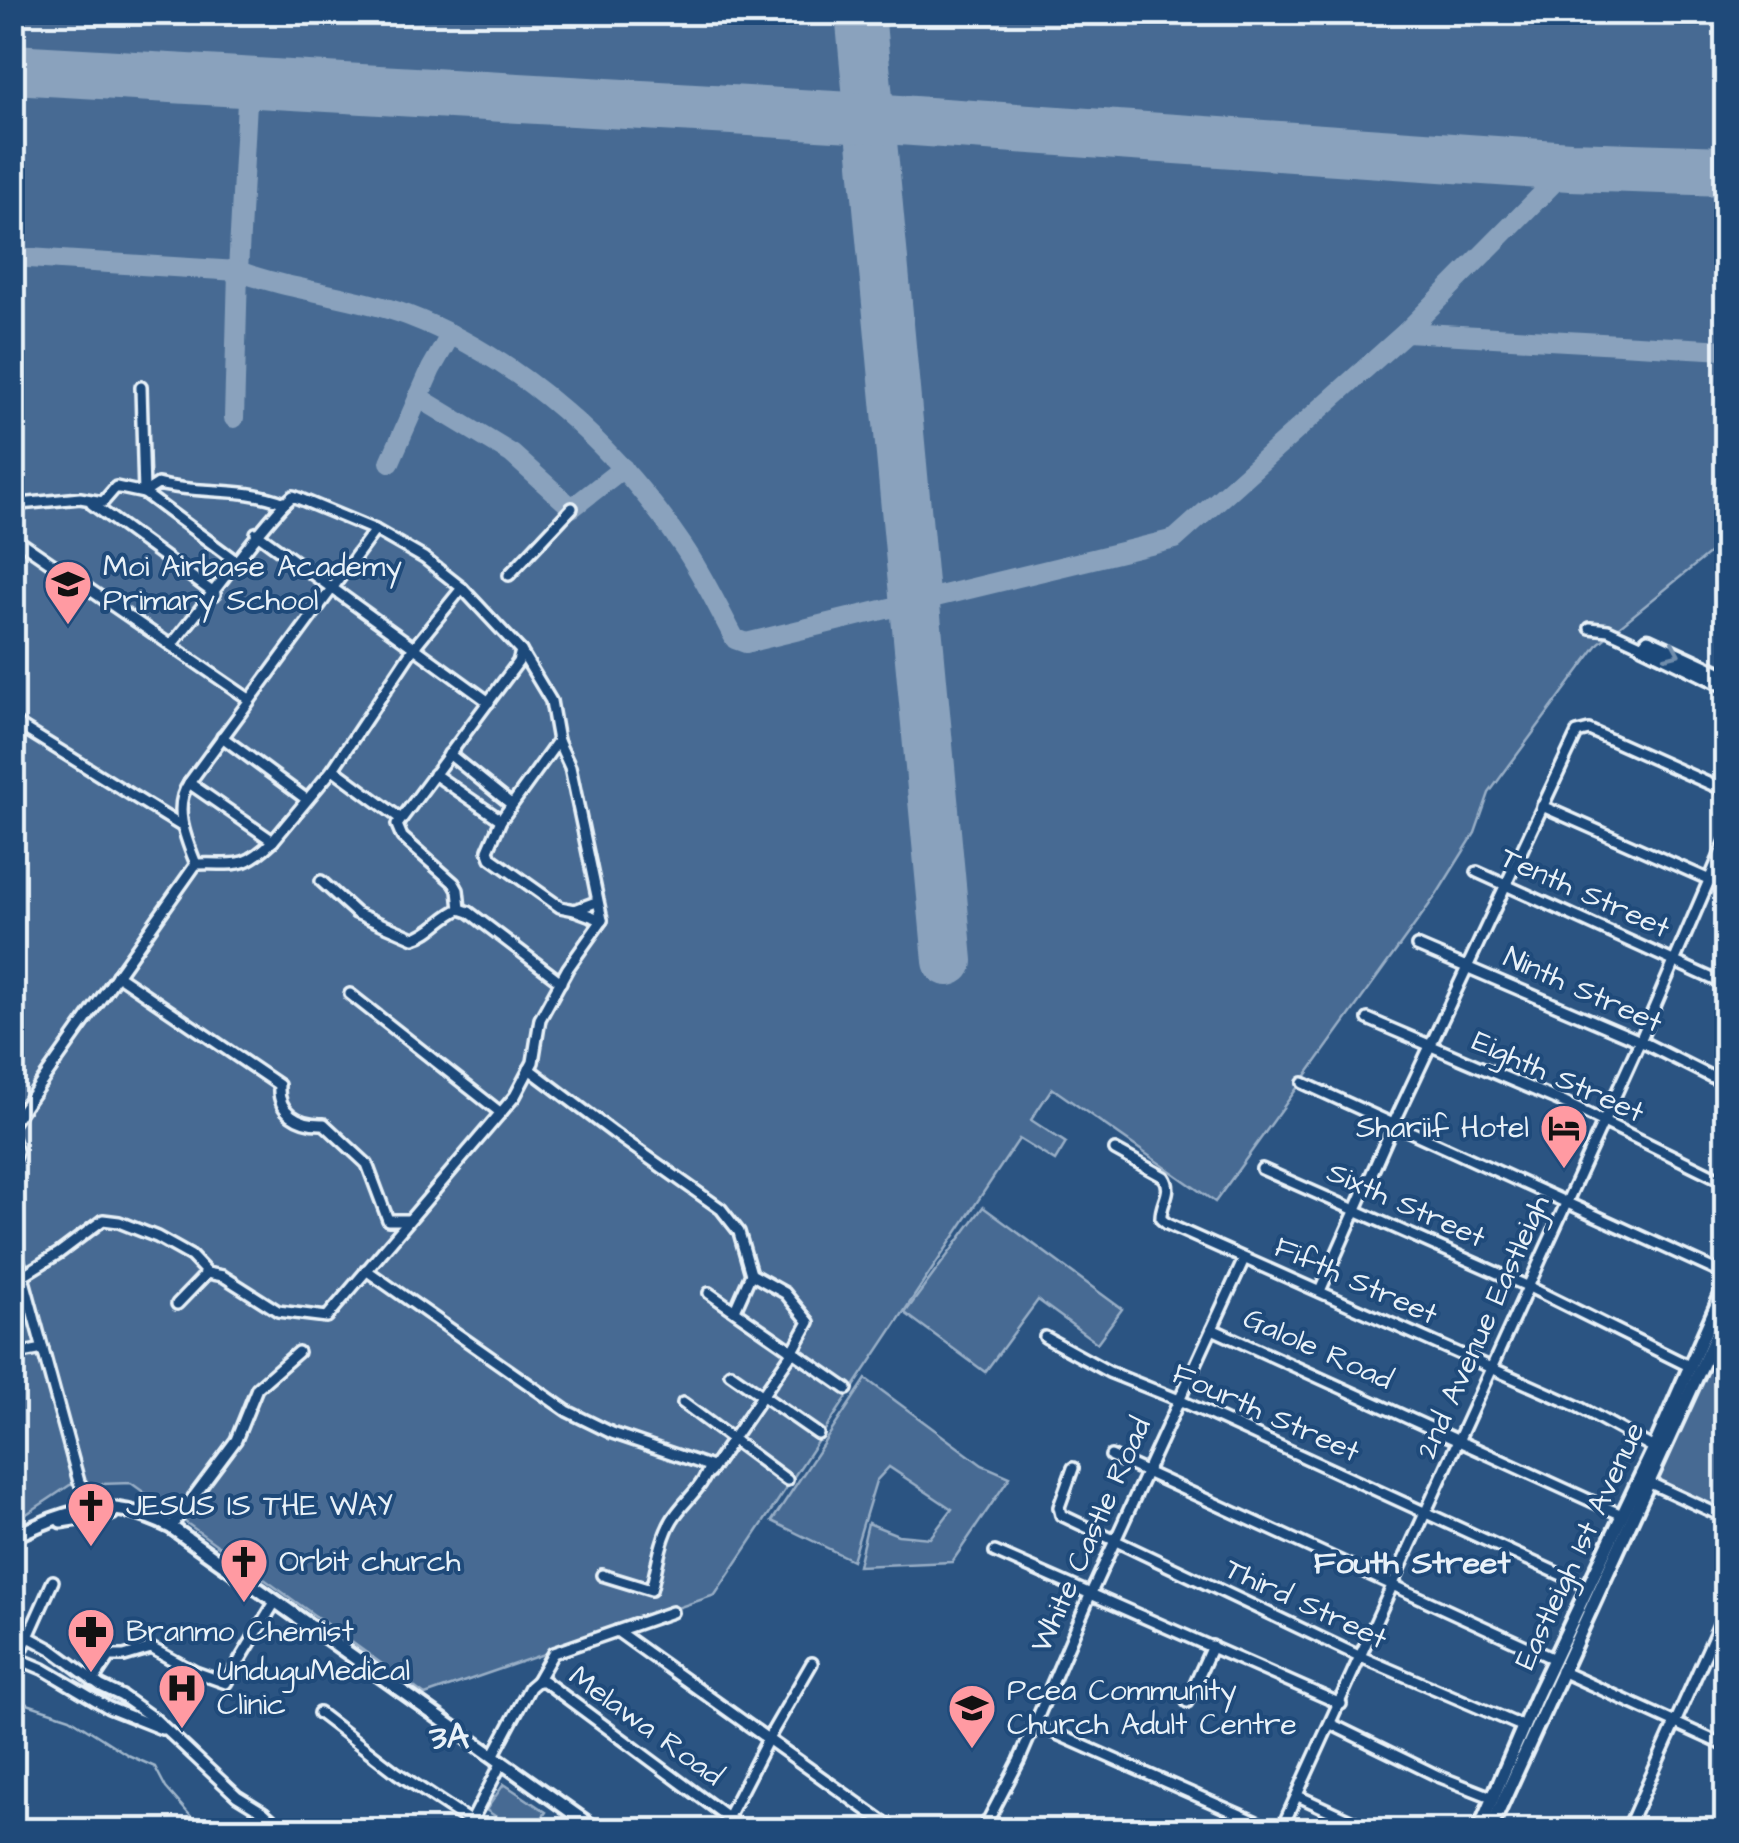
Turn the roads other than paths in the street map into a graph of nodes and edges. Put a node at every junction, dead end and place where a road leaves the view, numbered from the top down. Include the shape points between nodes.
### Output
1 (141, 387) dead end
2 (144, 493) junction
3 (80, 498) junction
4 (16, 502) edge
5 (285, 503) junction
6 (572, 508) dead end
7 (374, 530) junction
8 (256, 533) junction
9 (237, 562) junction
10 (509, 574) dead end
11 (330, 587) junction
12 (462, 588) junction
13 (214, 594) junction
14 (1590, 628) dead end
15 (172, 644) junction
16 (415, 646) junction
17 (1644, 646) junction
18 (520, 651) junction
19 (1726, 676) edge
20 (1726, 686) edge
21 (249, 700) junction
22 (488, 702) junction
23 (12, 721) edge
24 (222, 738) junction
25 (558, 741) junction
26 (449, 754) junction
27 (333, 769) junction
28 (434, 774) junction
29 (189, 783) junction
30 (1726, 791) edge
31 (306, 799) junction
32 (512, 804) junction
33 (1542, 806) junction
34 (401, 819) junction
35 (501, 820) junction
36 (184, 827) junction
37 (273, 841) junction
38 (1726, 842) edge
39 (196, 864) junction
40 (1477, 872) dead end
41 (1710, 879) junction
42 (321, 881) dead end
43 (1506, 884) junction
44 (1726, 887) edge
45 (596, 902) junction
46 (460, 909) junction
47 (575, 910) junction
48 (602, 920) junction
49 (1417, 946) dead end
50 (1673, 960) junction
51 (1468, 967) junction
52 (117, 976) junction
53 (561, 982) junction
54 (1726, 986) edge
55 (350, 994) dead end
56 (1368, 1019) dead end
57 (1640, 1041) junction
58 (1431, 1048) junction
59 (529, 1068) junction
60 (1303, 1083) dead end
61 (1726, 1084) edge
62 (501, 1113) junction
63 (1603, 1122) junction
64 (1394, 1123) junction
65 (12, 1124) edge
66 (12, 1138) edge
67 (1114, 1150) dead end
68 (12, 1164) edge
69 (1262, 1169) dead end
70 (1726, 1182) edge
71 (1567, 1203) junction
72 (1356, 1211) junction
73 (408, 1220) junction
74 (12, 1236) edge
75 (1244, 1259) junction
76 (366, 1270) junction
77 (207, 1273) junction
78 (752, 1274) junction
79 (1726, 1275) edge
80 (24, 1276) junction
81 (12, 1282) edge
82 (1726, 1284) edge
83 (1527, 1286) junction
84 (1320, 1292) junction
85 (708, 1293) dead end
86 (177, 1304) dead end
87 (735, 1310) junction
88 (1726, 1313) edge
89 (1212, 1329) junction
90 (1045, 1337) dead end
91 (43, 1348) junction
92 (793, 1351) junction
93 (298, 1352) dead end
94 (12, 1355) edge
95 (1691, 1367) junction
96 (1492, 1368) junction
97 (730, 1372) dead end
98 (848, 1388) dead end
99 (763, 1397) junction
100 (1180, 1400) junction
101 (684, 1403) dead end
102 (818, 1434) dead end
103 (735, 1439) junction
104 (1460, 1439) junction
105 (1654, 1448) junction
106 (1111, 1456) dead end
107 (1073, 1468) dead end
108 (1148, 1472) junction
109 (787, 1480) dead end
110 (1650, 1483) junction
111 (701, 1485) junction
112 (86, 1508) junction
113 (1427, 1512) junction
114 (1622, 1515) junction
115 (150, 1516) junction
116 (1726, 1518) edge
117 (171, 1527) junction
118 (18, 1534) edge
119 (1115, 1542) junction
120 (996, 1552) dead end
121 (602, 1574) dead end
122 (53, 1581) dead end
123 (1394, 1584) junction
124 (1588, 1587) junction
125 (1091, 1593) junction
126 (275, 1602) junction
127 (1726, 1609) edge
128 (672, 1612) dead end
129 (12, 1628) edge
130 (617, 1631) junction
131 (27, 1635) junction
132 (1212, 1646) junction
133 (15, 1657) edge
134 (1361, 1658) junction
135 (1554, 1659) junction
136 (812, 1663) dead end
137 (1561, 1671) junction
138 (94, 1681) junction
139 (537, 1681) junction
140 (1187, 1702) dead end
141 (1341, 1704) junction
142 (319, 1713) dead end
143 (1675, 1723) junction
144 (1034, 1724) junction
145 (1330, 1724) junction
146 (1524, 1727) junction
147 (167, 1732) junction
148 (768, 1739) junction
149 (1726, 1746) edge
150 (497, 1759) junction
151 (1298, 1796) junction
152 (1494, 1798) junction
153 (728, 1818) junction
154 (469, 1826) edge
155 (987, 1829) edge
156 (283, 1830) edge
157 (597, 1830) edge
158 (722, 1830) edge
159 (745, 1830) edge
160 (895, 1830) edge
161 (1278, 1830) edge
162 (1372, 1830) edge
163 (1479, 1830) edge
164 (1490, 1830) edge
165 (1627, 1830) edge

1 - 2 street
2 - 3 street via 116,488 103,502
2 - 5 street via 158,484 240,490
2 - 9 street
3 - 4 street
3 - 13 street
4 - 15 street via 16,539
5 - 7 street via 293,496
5 - 8 street
6 - 10 street
7 - 11 street
7 - 12 street
8 - 9 street
8 - 11 street
9 - 13 street
11 - 16 street
11 - 21 street
12 - 16 street
12 - 18 street
13 - 15 street
14 - 17 street
15 - 21 street
16 - 22 street
16 - 27 street
17 -> 19 main road via 1648,640
17 - 20 main road
18 - 22 street
18 - 25 street via 551,701
21 - 24 street
22 - 26 street
23 - 36 street
24 - 29 street
24 - 31 street
25 - 32 street
25 - 45 street via 570,767
26 - 28 street
26 - 32 street
27 - 31 street
27 - 34 street
28 - 34 street
28 - 35 street
29 - 36 street
29 - 37 street
30 - 33 street via 1579,730
31 - 37 street
32 - 35 street
33 - 41 street
33 - 43 street
34 - 46 street via 398,833 454,883
35 - 47 street via 490,840 491,858 551,902
36 - 39 street
37 - 39 street via 239,866
38 - 41 street, 2nd Avenue Eastleigh
39 - 52 street
40 - 43 street, Tenth Street
41 - 44 street
41 - 50 street, 2nd Avenue Eastleigh
42 - 46 street via 356,913 414,938
43 - 50 street, Tenth Street
43 - 51 street
45 - 47 street
45 - 48 street
46 - 53 street
47 - 48 street
48 - 53 street
49 - 51 street, Ninth Street
50 - 54 street, Tenth Street
50 - 57 street, 2nd Avenue Eastleigh
51 - 57 street, Ninth Street
51 - 58 street
52 - 65 street
52 - 73 street via 280,1085 282,1108 308,1125 324,1124 367,1164 388,1220
53 - 59 street via 540,1019
55 - 62 street
56 - 58 street, Eighth Street
57 - 61 street, Ninth Street
57 - 63 street, 2nd Avenue Eastleigh
58 - 63 street, Eighth Street
58 - 64 street
59 - 62 street
59 - 78 street via 722,1209 739,1232
60 - 64 street
62 - 73 street
63 - 70 street, Eighth Street
63 - 71 street, 2nd Avenue Eastleigh
64 - 71 street
64 - 72 street
66 - 68 street
67 - 75 street, Fifth Street via 1169,1184 1161,1219
69 - 72 street, Sixth Street
71 - 79 street
71 - 83 street, 2nd Avenue Eastleigh
72 - 83 street, Sixth Street
72 - 84 street
73 - 76 street
74 - 80 street
75 - 84 street, Fifth Street
75 - 89 street, White Castle Road
76 - 77 street via 327,1317 278,1311
76 - 111 street via 567,1411 709,1466
77 - 80 street via 157,1238 103,1220
77 - 86 street
78 - 87 street
78 - 92 street via 785,1293 809,1320
80 - 81 street
80 - 91 street
82 - 95 main road, Eastleigh 1st Avenue
83 - 95 street, Sixth Street
83 - 96 street, 2nd Avenue Eastleigh
84 - 96 street, Fifth Street
85 - 87 street
87 - 92 street
88 - 110 main road, Eastleigh 1st Avenue
89 - 100 street, White Castle Road
89 - 104 street, Galole Road
90 - 100 street, Fourth Street
91 - 94 street
91 - 112 street
92 - 98 street
92 - 99 street
93 - 117 street via 257,1388 236,1440
95 - 105 main road, Eastleigh 1st Avenue
96 - 104 street, 2nd Avenue Eastleigh
96 - 105 street, Fifth Street
97 - 99 street
99 - 102 street
99 - 103 street
100 - 108 street, White Castle Road
100 - 113 street, Fourth Street
101 - 103 street
103 - 109 street
103 - 111 street
104 - 113 street, 2nd Avenue Eastleigh
104 - 114 street, Galole Road
105 - 114 main road, Eastleigh 1st Avenue
106 - 108 street
107 - 119 street, Third Street via 1061,1515
108 - 119 street, White Castle Road
108 - 123 street
110 - 116 street
110 - 137 main road, Eastleigh 1st Avenue
111 - 121 street via 667,1532 651,1590
112 - 115 main road
112 - 118 main road
113 - 123 street, 2nd Avenue Eastleigh
113 - 124 street, Fourth Street
114 - 124 main road, Eastleigh 1st Avenue
115 - 117 main road
115 - 118 main road via 103,1513
117 - 126 main road
119 - 125 street, White Castle Road
119 - 134 street, Third Street
120 - 125 street
122 - 131 street
123 - 134 street, 2nd Avenue Eastleigh
123 - 135 street
124 - 135 main road, Eastleigh 1st Avenue
125 - 132 street
125 - 144 street, White Castle Road
126 - 138 street via 226,1683 151,1648 110,1656
126 - 150 main road
127 - 143 street
128 - 130 street
129 - 131 street
130 - 139 street via 552,1653
130 - 148 street
131 - 133 street
131 - 138 street
132 - 140 street
132 - 141 street
133 - 147 street
134 - 141 street, 2nd Avenue Eastleigh
134 - 146 street, Third Street
135 - 146 main road, Eastleigh 1st Avenue
136 - 148 street
137 - 143 street
137 - 164 main road, Eastleigh 1st Avenue
138 - 147 street
139 - 150 street, Melawa Road
139 - 153 street, Melawa Road
141 - 145 street, 2nd Avenue Eastleigh
142 - 154 street
143 - 149 street
143 - 165 street
144 - 155 street, White Castle Road
144 - 161 street
145 - 151 street, 2nd Avenue Eastleigh
145 - 152 street
146 - 152 main road, Eastleigh 1st Avenue
147 - 156 street
148 - 153 street
148 - 160 street
150 - 154 street, Melawa Road
150 - 157 main road
151 - 161 street, 2nd Avenue Eastleigh
151 - 162 street
152 - 163 main road, Eastleigh 1st Avenue
153 - 158 street
153 - 159 street, Melawa Road

